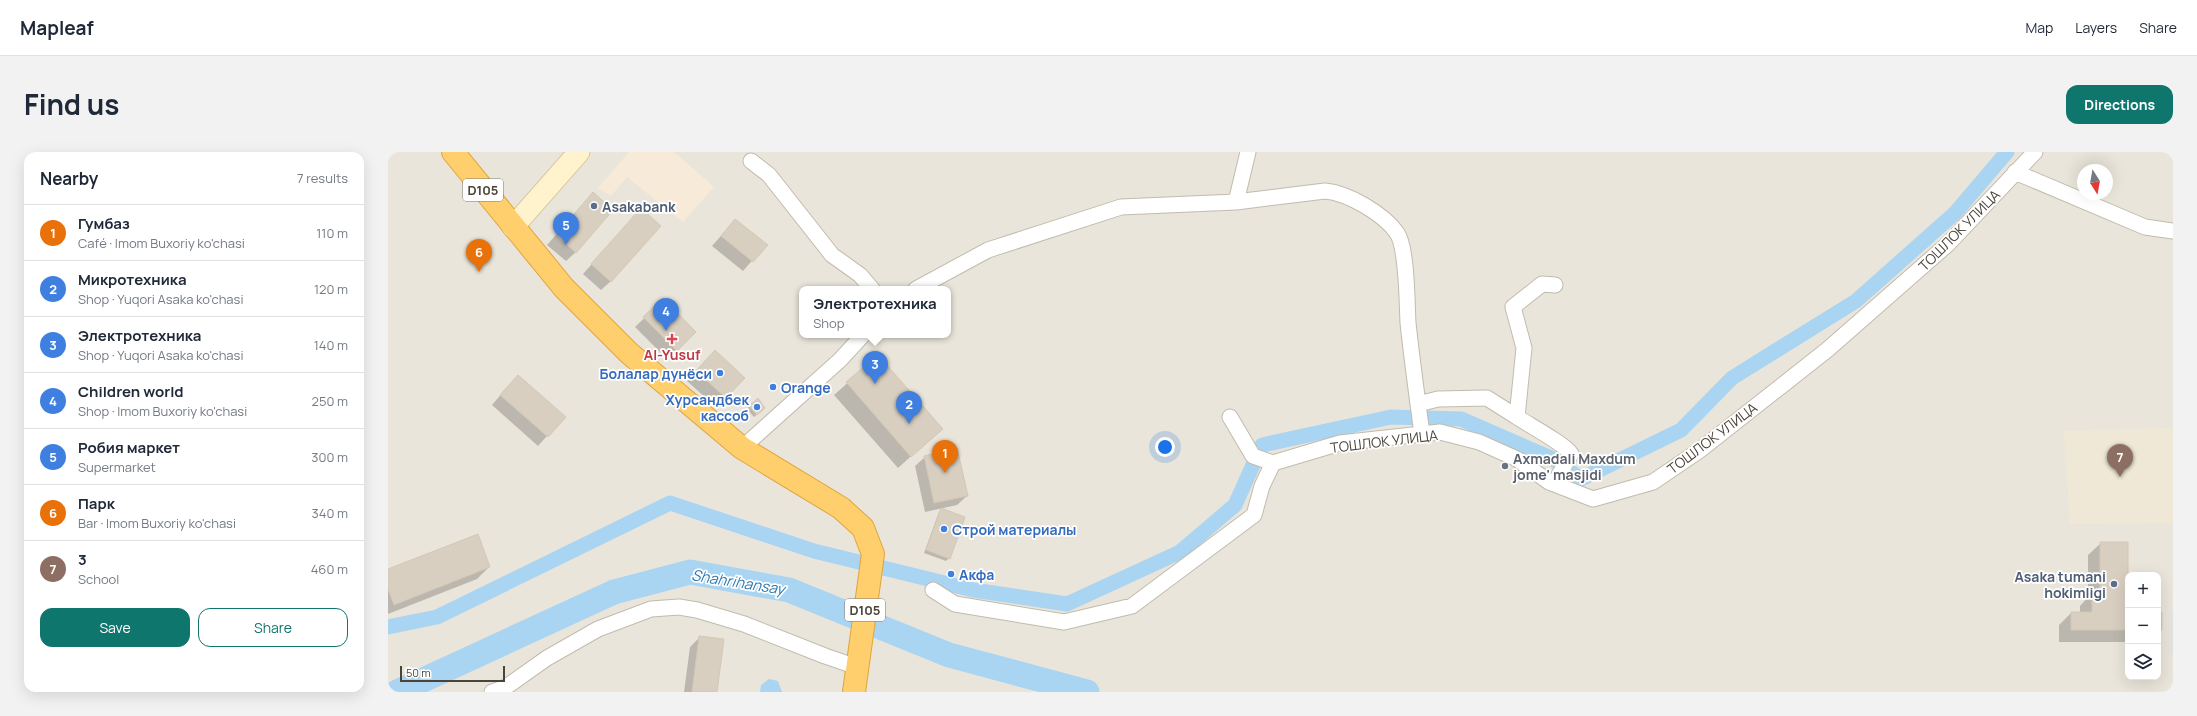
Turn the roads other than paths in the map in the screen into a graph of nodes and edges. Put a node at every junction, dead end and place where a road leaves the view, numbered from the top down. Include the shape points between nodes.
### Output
1 (453, 152) edge
2 (579, 152) edge
3 (1248, 152) edge
4 (2035, 152) edge
5 (751, 161) dead end
6 (2015, 172) junction
7 (1236, 202) junction
8 (513, 227) junction
9 (2173, 231) edge
10 (1555, 285) dead end
11 (869, 286) edge
12 (922, 286) edge
13 (860, 338) edge
14 (1418, 404) junction
15 (1230, 417) dead end
16 (1517, 418) junction
17 (1422, 434) junction
18 (742, 448) junction
19 (1263, 460) junction
20 (1554, 484) junction
21 (933, 590) dead end
22 (857, 667) junction
23 (492, 692) edge
24 (854, 692) edge

1 - 8 highway, D105
2 - 8 street
3 - 7 street
4 - 6 street, ТОШЛОК УЛИЦА
5 - 11 street via 769,175 832,255 860,275
6 - 9 street via 2145,228
6 - 20 street, ТОШЛОК УЛИЦА via 1948,244 1827,350 1700,450 1652,482 1592,498
7 - 12 street via 1121,207 988,250
7 - 14 street via 1335,192 1375,212 1398,233 1403,254
8 - 18 highway, D105 via 564,288 606,331
10 - 16 street via 1542,284 1513,307 1524,348
13 - 18 street via 840,360
14 - 16 street via 1438,399 1487,398
14 - 17 street
15 - 19 street
16 - 20 street via 1567,447 1571,454
17 - 19 street, ТОШЛОК УЛИЦА via 1340,443
17 - 20 street, ТОШЛОК УЛИЦА via 1440,432 1479,442 1517,459
18 - 22 highway, D105 via 841,508 863,528 873,554
19 - 21 street via 1262,486 1254,515 1132,606 1064,622 955,604
22 - 23 street via 744,624 679,607 651,609 598,629 547,658 506,687
22 - 24 highway, D105

